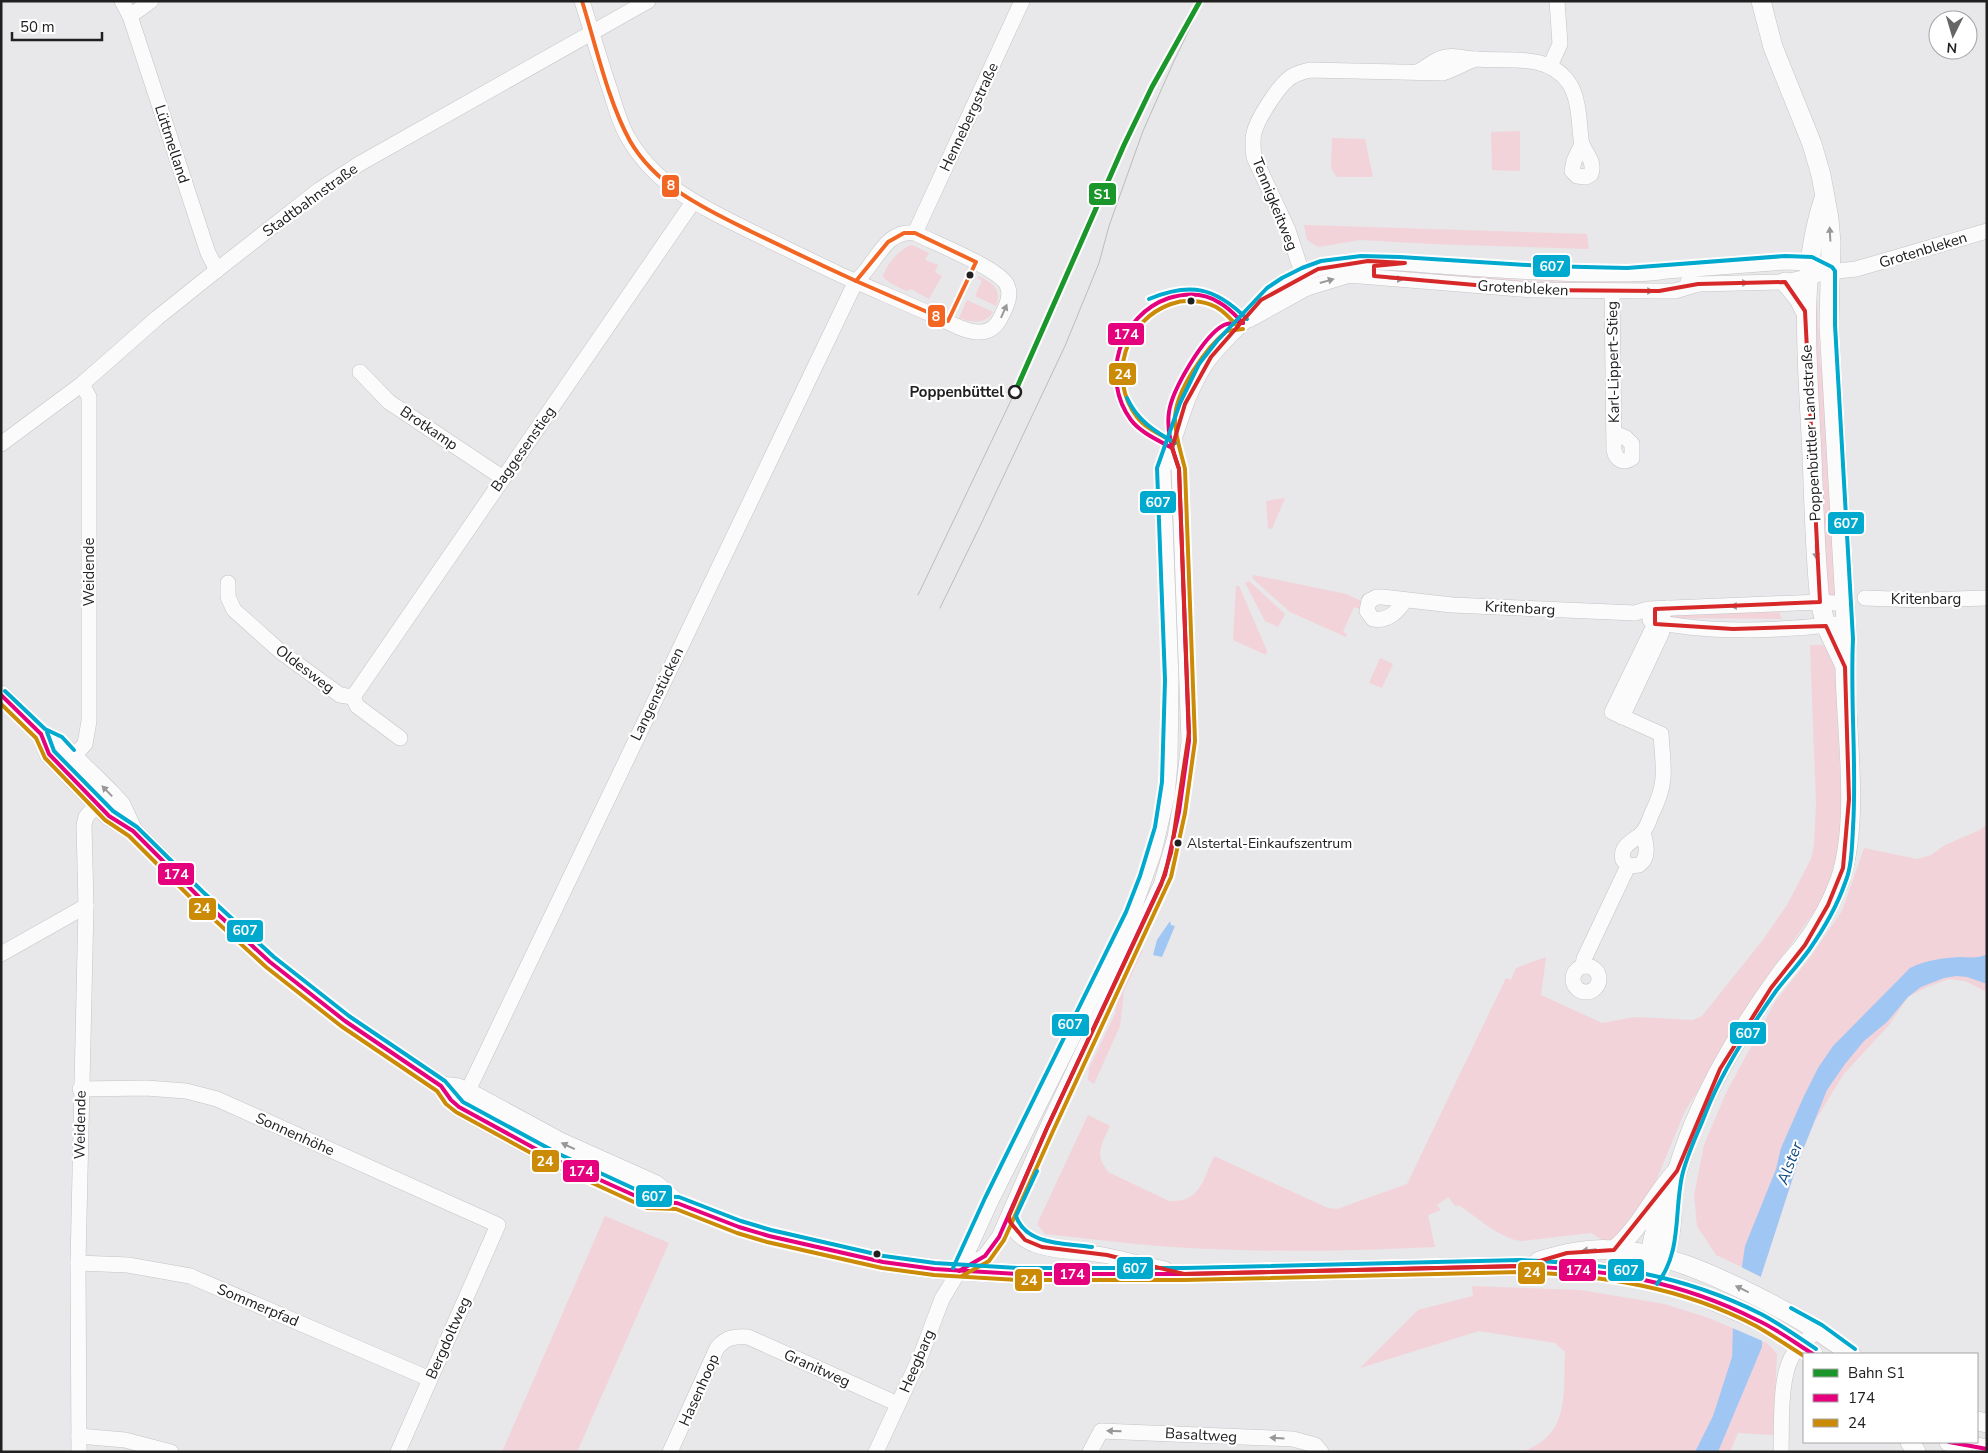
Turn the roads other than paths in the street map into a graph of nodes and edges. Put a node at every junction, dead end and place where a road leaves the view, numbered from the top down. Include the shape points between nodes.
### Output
1 (122, 1) edge
2 (151, 1) edge
3 (582, 1) edge
4 (648, 1) edge
5 (1022, 1) edge
6 (1557, 1) edge
7 (1761, 1) edge
8 (130, 16) junction
9 (591, 34) junction
10 (1550, 66) junction
11 (1581, 146) dead end
12 (1824, 196) junction
13 (693, 202) junction
14 (1987, 231) edge
15 (915, 233) junction
16 (1405, 263) junction
17 (217, 270) junction
18 (1809, 270) junction
19 (1829, 272) junction
20 (1652, 274) junction
21 (1348, 275) junction
22 (856, 281) junction
23 (1305, 281) junction
24 (1785, 282) junction
25 (1698, 284) junction
26 (1612, 291) junction
27 (1805, 311) junction
28 (360, 372) dead end
29 (82, 384) junction
30 (1614, 433) dead end
31 (2, 443) edge
32 (1172, 448) junction
33 (503, 478) junction
34 (228, 583) dead end
35 (1865, 598) dead end
36 (1987, 598) edge
37 (1405, 600) dead end
38 (1820, 602) junction
39 (1846, 613) junction
40 (1664, 618) junction
41 (1826, 626) junction
42 (1845, 667) junction
43 (1, 695) edge
44 (353, 697) junction
45 (41, 734) junction
46 (400, 738) dead end
47 (73, 757) junction
48 (98, 803) junction
49 (133, 831) junction
50 (86, 906) junction
51 (1, 954) edge
52 (1583, 966) dead end
53 (80, 1089) junction
54 (463, 1099) junction
55 (1677, 1171) junction
56 (677, 1203) junction
57 (1009, 1216) junction
58 (498, 1225) joint
59 (1614, 1250) junction
60 (1657, 1256) junction
61 (78, 1263) junction
62 (1523, 1266) junction
63 (959, 1271) junction
64 (1184, 1274) junction
65 (1652, 1280) junction
66 (1818, 1330) junction
67 (736, 1336) joint
68 (1806, 1350) edge
69 (1851, 1353) edge
70 (430, 1379) junction
71 (898, 1404) junction
72 (1978, 1428) edge
73 (79, 1436) junction
74 (1980, 1442) edge
75 (79, 1452) edge
76 (171, 1452) edge
77 (398, 1452) edge
78 (670, 1452) edge
79 (876, 1452) edge
80 (1090, 1452) edge
81 (1321, 1452) edge
82 (1781, 1452) edge

1 - 8 street, Lüttmelland
2 - 8 street
3 - 9 street
4 - 9 street, Stadtbahnstraße
5 - 15 street, Hennebergstraße
6 - 10 street via 1560,44
7 - 12 main road, Poppenbüttler Landstraße via 1773,47 1811,139
8 - 17 street, Lüttmelland via 208,253
9 - 13 street via 630,141 663,180
9 - 17 street, Stadtbahnstraße via 359,164 319,190
10 - 11 street, Tennigkeitweg via 1567,80 1573,90
10 - 23 street, Tennigkeitweg via 1529,60 1443,57 1417,71 1310,70 1288,79 1254,131 1254,157 1281,214
12 - 18 main road, Poppenbüttler Landstraße
19 -> 12 main road, Poppenbüttler Landstraße via 1830,227
13 - 22 street
13 - 33 street, Baggesenstieg
14 - 19 street, Grotenbleken via 1856,269
15 - 22 street, Langenstücken via 901,233 886,242 864,275
22 -> 15 street via 963,328 984,332 994,328 1008,301 1005,281 997,273
16 - 20 street, Grotenbleken via 1533,273
16 - 21 street, Grotenbleken via 1378,266
16 - 23 street, Grotenbleken via 1356,261 1318,269
17 - 29 street, Stadtbahnstraße
18 - 19 street, Grotenbleken
18 - 20 street, Grotenbleken via 1785,262 1667,270
18 - 24 street, Grotenbleken
18 - 27 main road, Poppenbüttler Landstraße
19 - 39 main road, Poppenbüttler Landstraße via 1829,325
20 - 25 street, Grotenbleken
23 -> 21 street, Grotenbleken
21 -> 26 street, Grotenbleken via 1533,290
22 - 54 street, Langenstücken
23 - 32 street via 1269,293 1220,345 1204,367 1185,404
25 -> 24 street, Grotenbleken
24 - 27 main road
26 -> 25 street, Grotenbleken via 1674,291
26 - 30 street, Karl-Lippert-Stieg
27 -> 38 main road, Poppenbüttler Landstraße
28 - 33 street, Brotkamp via 389,402
29 - 31 street, Stadtbahnstraße
29 - 47 street, Weidende via 89,397 89,721 85,744
32 - 57 street, Heegbarg via 1179,469 1189,733 1172,853 1161,885
32 - 63 street, Heegbarg via 1163,469 1171,680 1168,783 1160,828 1132,914
33 - 44 street, Baggesenstieg
34 - 44 street, Oldesweg via 228,598 234,610 281,652 332,690
35 - 36 street, Kritenbarg
37 - 40 street, Kritenbarg via 1635,613 1645,619
38 - 39 street, Kritenbarg via 1835,602
38 -> 40 street, Kritenbarg
38 - 41 main road, Poppenbüttler Landstraße
39 - 41 street, Kritenbarg
39 - 42 main road, Poppenbüttler Landstraße
40 - 41 street, Kritenbarg via 1733,629
40 - 52 street via 1617,715 1660,734 1664,785 1643,832 1623,852 1623,860 1628,866
41 - 42 main road, Poppenbüttler Landstraße
42 - 55 main road, Poppenbüttler Landstraße via 1850,799 1840,880 1805,945 1776,981 1720,1069 1700,1110
43 - 45 main road
44 - 46 street, Oldesweg via 357,706
45 - 47 main road via 58,742
45 - 48 main road via 49,754
49 -> 47 main road via 121,805
48 - 49 main road via 110,816
48 - 50 street, Weidende via 86,817 84,825
49 - 54 main road via 192,891 281,971 345,1021 441,1086 458,1088
50 - 51 street
50 - 53 street, Weidende
53 - 58 street, Sonnenhöhe via 146,1088 186,1091 217,1099
53 - 61 street, Weidende
56 -> 54 main road via 656,1185 492,1106
54 - 56 main road via 556,1160 649,1202
55 - 59 main road
55 - 60 main road, Poppenbüttler Landstraße via 1671,1200 1657,1224
56 - 63 main road via 790,1242 900,1265
57 - 63 street, Heegbarg via 990,1252
57 - 64 street via 1017,1234 1036,1245 1107,1255
58 - 70 street, Bergdoltweg
59 - 60 main road
59 -> 62 main road via 1567,1253
60 - 65 main road, Poppenbüttler Landstraße
66 -> 60 main road via 1713,1276
61 - 70 street, Sommerpfad via 128,1265 190,1276
61 - 73 street, Weidende
62 - 64 main road
62 - 65 main road via 1596,1271
63 - 64 main road
63 - 71 street, Heegbarg via 939,1305
65 - 68 main road via 1711,1299 1768,1325
66 - 68 street
66 - 69 main road
67 - 71 street, Granitweg via 748,1337
67 - 78 street, Hasenhoop via 728,1338 717,1348
68 - 82 street via 1792,1356 1785,1376
70 - 77 street, Bergdoltweg
71 - 79 street, Heegbarg
72 - 74 main road
73 - 75 street, Weidende
73 - 76 street via 125,1440
81 -> 80 street, Basaltweg via 1315,1445 1293,1439 1101,1431

